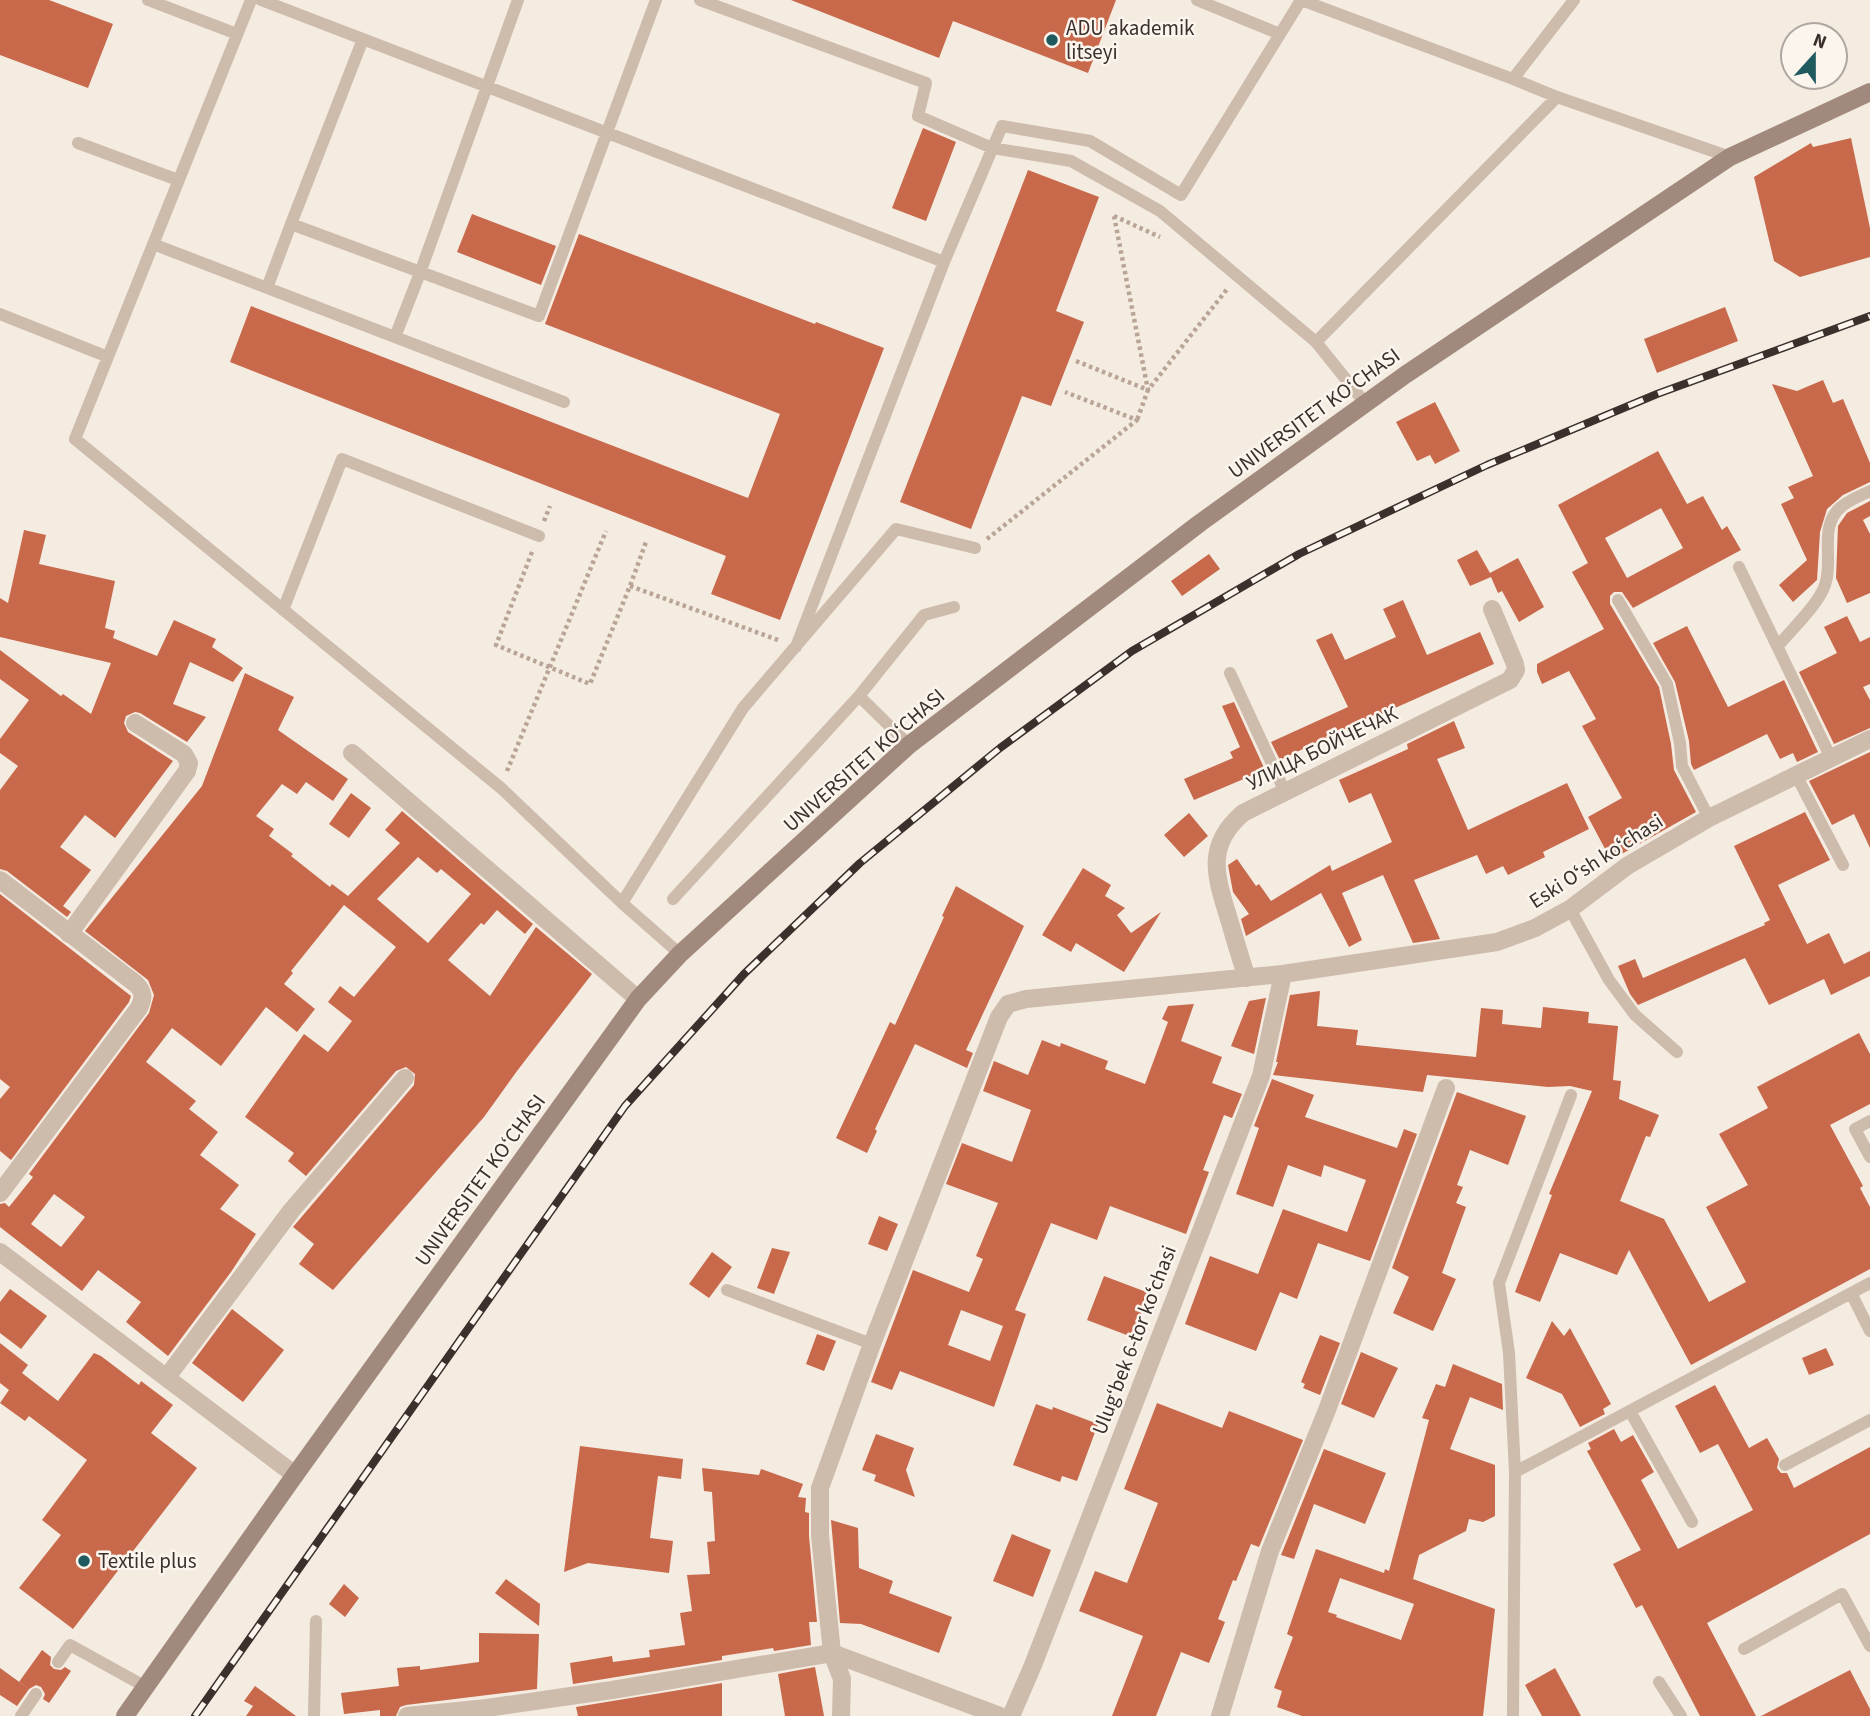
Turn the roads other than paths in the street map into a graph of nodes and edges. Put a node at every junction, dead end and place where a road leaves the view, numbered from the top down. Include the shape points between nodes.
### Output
1 (148, 0) edge
2 (251, 0) edge
3 (261, 0) edge
4 (518, 0) edge
5 (656, 0) edge
6 (700, 0) edge
7 (1197, 0) edge
8 (1301, 0) edge
9 (1573, 0) edge
10 (237, 34) junction
11 (1280, 34) junction
12 (363, 39) junction
13 (1513, 79) junction
14 (486, 86) junction
15 (1870, 92) edge
16 (1557, 97) junction
17 (608, 133) junction
18 (78, 143) dead end
19 (992, 148) junction
20 (1730, 157) junction
21 (178, 180) junction
22 (291, 224) junction
23 (153, 244) junction
24 (944, 262) junction
25 (420, 272) junction
26 (267, 288) junction
27 (0, 314) edge
28 (395, 337) junction
29 (1316, 342) junction
30 (108, 357) junction
31 (564, 402) dead end
32 (1365, 403) junction
33 (1870, 491) edge
34 (539, 536) road end
35 (975, 548) road end
36 (1739, 567) dead end
37 (1618, 600) dead end
38 (954, 607) dead end
39 (1492, 609) dead end
40 (283, 610) junction
41 (1778, 646) junction
42 (796, 647) junction
43 (1230, 673) dead end
44 (859, 696) junction
45 (135, 723) dead end
46 (1870, 739) edge
47 (909, 745) junction
48 (352, 753) dead end
49 (1831, 758) junction
50 (1796, 775) junction
51 (1285, 792) junction
52 (1709, 818) junction
53 (1843, 865) dead end
54 (0, 880) edge
55 (674, 899) dead end
56 (622, 903) junction
57 (1570, 909) junction
58 (69, 934) junction
59 (680, 954) junction
60 (1283, 974) junction
61 (1247, 978) junction
62 (638, 999) junction
63 (1677, 1052) dead end
64 (405, 1078) dead end
65 (1446, 1088) dead end
66 (1571, 1095) dead end
67 (1870, 1121) edge
68 (1870, 1157) edge
69 (0, 1193) edge
70 (0, 1252) edge
71 (1870, 1283) edge
72 (727, 1290) dead end
73 (1851, 1293) junction
74 (1870, 1331) edge
75 (873, 1344) junction
76 (167, 1377) junction
77 (1630, 1411) junction
78 (1870, 1420) edge
79 (1785, 1465) dead end
80 (1515, 1472) junction
81 (295, 1475) junction
82 (1692, 1522) dead end
83 (317, 1621) dead end
84 (1870, 1646) edge
85 (1744, 1648) dead end
86 (832, 1653) junction
87 (58, 1662) dead end
88 (1659, 1682) dead end
89 (146, 1687) junction
90 (36, 1693) dead end
91 (488, 1712) edge
92 (21, 1716) edge
93 (125, 1716) edge
94 (314, 1716) edge
95 (407, 1716) edge
96 (841, 1716) edge
97 (1000, 1716) edge
98 (1011, 1716) edge
99 (1220, 1716) edge
100 (1513, 1716) edge
101 (1681, 1716) edge

1 - 10 lane
2 - 10 lane
3 - 12 lane
4 - 14 lane
5 - 17 lane
6 - 19 lane via 926,83 918,116
7 - 11 lane
8 - 11 lane
8 - 13 lane
9 - 13 lane
10 - 21 lane
11 - 19 lane via 1181,195 1090,141 1002,126
12 - 14 lane
12 - 22 lane
13 - 16 lane
14 - 17 lane
14 - 25 lane
15 - 20 main road, UNIVERSITET KО‘CHASI
16 - 20 lane
16 - 29 lane
17 - 24 lane
17 - 25 lane via 539,316
18 - 21 lane
19 - 24 lane
19 - 29 lane via 1071,161 1160,211
20 - 32 main road, UNIVERSITET KО‘CHASI
21 - 23 lane
22 - 25 lane
22 - 26 lane
23 - 26 lane
23 - 30 lane
24 - 42 lane
25 - 28 lane
26 - 28 lane
27 - 30 lane
28 - 31 lane
29 - 32 lane
30 - 40 lane via 75,439
32 - 47 main road, UNIVERSITET KО‘CHASI
33 - 41 lane via 1835,512 1828,533 1825,585
34 - 40 lane via 342,459
35 - 42 lane via 896,529
36 - 41 lane
37 - 52 lane via 1667,684 1682,766
38 - 44 lane via 924,615
39 - 51 street, УЛИЦА БОЙЧЕЧАК via 1515,664 1510,680
40 - 56 lane via 501,788
41 - 49 lane
42 - 56 lane via 743,708
43 - 51 lane
44 - 47 lane
44 - 55 lane
45 - 58 street via 184,754 187,771
46 - 49 street, Eski Oʻsh koʻchasi
47 - 59 main road, UNIVERSITET KО‘CHASI
48 - 62 street
49 - 50 street, Eski Oʻsh koʻchasi
50 - 52 street, Eski Oʻsh koʻchasi
50 - 53 lane
51 - 61 street, УЛИЦА БОЙЧЕЧАК via 1234,821 1216,856 1216,876
52 - 57 street, Eski Oʻsh koʻchasi via 1627,866
54 - 58 street
56 - 59 lane
57 - 60 street, Eski Oʻsh koʻchasi via 1535,929 1497,942
57 - 63 lane via 1635,1015
58 - 69 street via 136,984 142,1003
59 - 62 main road, UNIVERSITET KО‘CHASI
60 - 61 street, Eski Oʻsh koʻchasi
60 - 98 street, Ulug‘bek 6-tor koʻchasi via 1261,1076
61 - 75 street, Eski Oʻsh koʻchasi via 1008,1004 999,1017
62 - 81 main road, UNIVERSITET KО‘CHASI
64 - 76 street via 291,1211
65 - 99 street via 1270,1551
66 - 80 lane via 1499,1283 1509,1353
67 - 68 lane via 1854,1129
70 - 76 street
71 - 73 lane
72 - 75 lane
73 - 74 lane
73 - 77 lane
75 - 86 street via 820,1488
76 - 81 street
77 - 80 lane
77 - 82 lane
78 - 79 lane
80 - 100 lane
81 - 89 main road, UNIVERSITET KО‘CHASI
83 - 94 lane
84 - 85 lane via 1842,1594
86 - 91 street
86 - 96 street via 842,1679
86 - 97 street
87 - 89 lane via 70,1645
88 - 101 lane
89 - 93 main road, UNIVERSITET KО‘CHASI
90 - 92 lane
91 - 95 street

